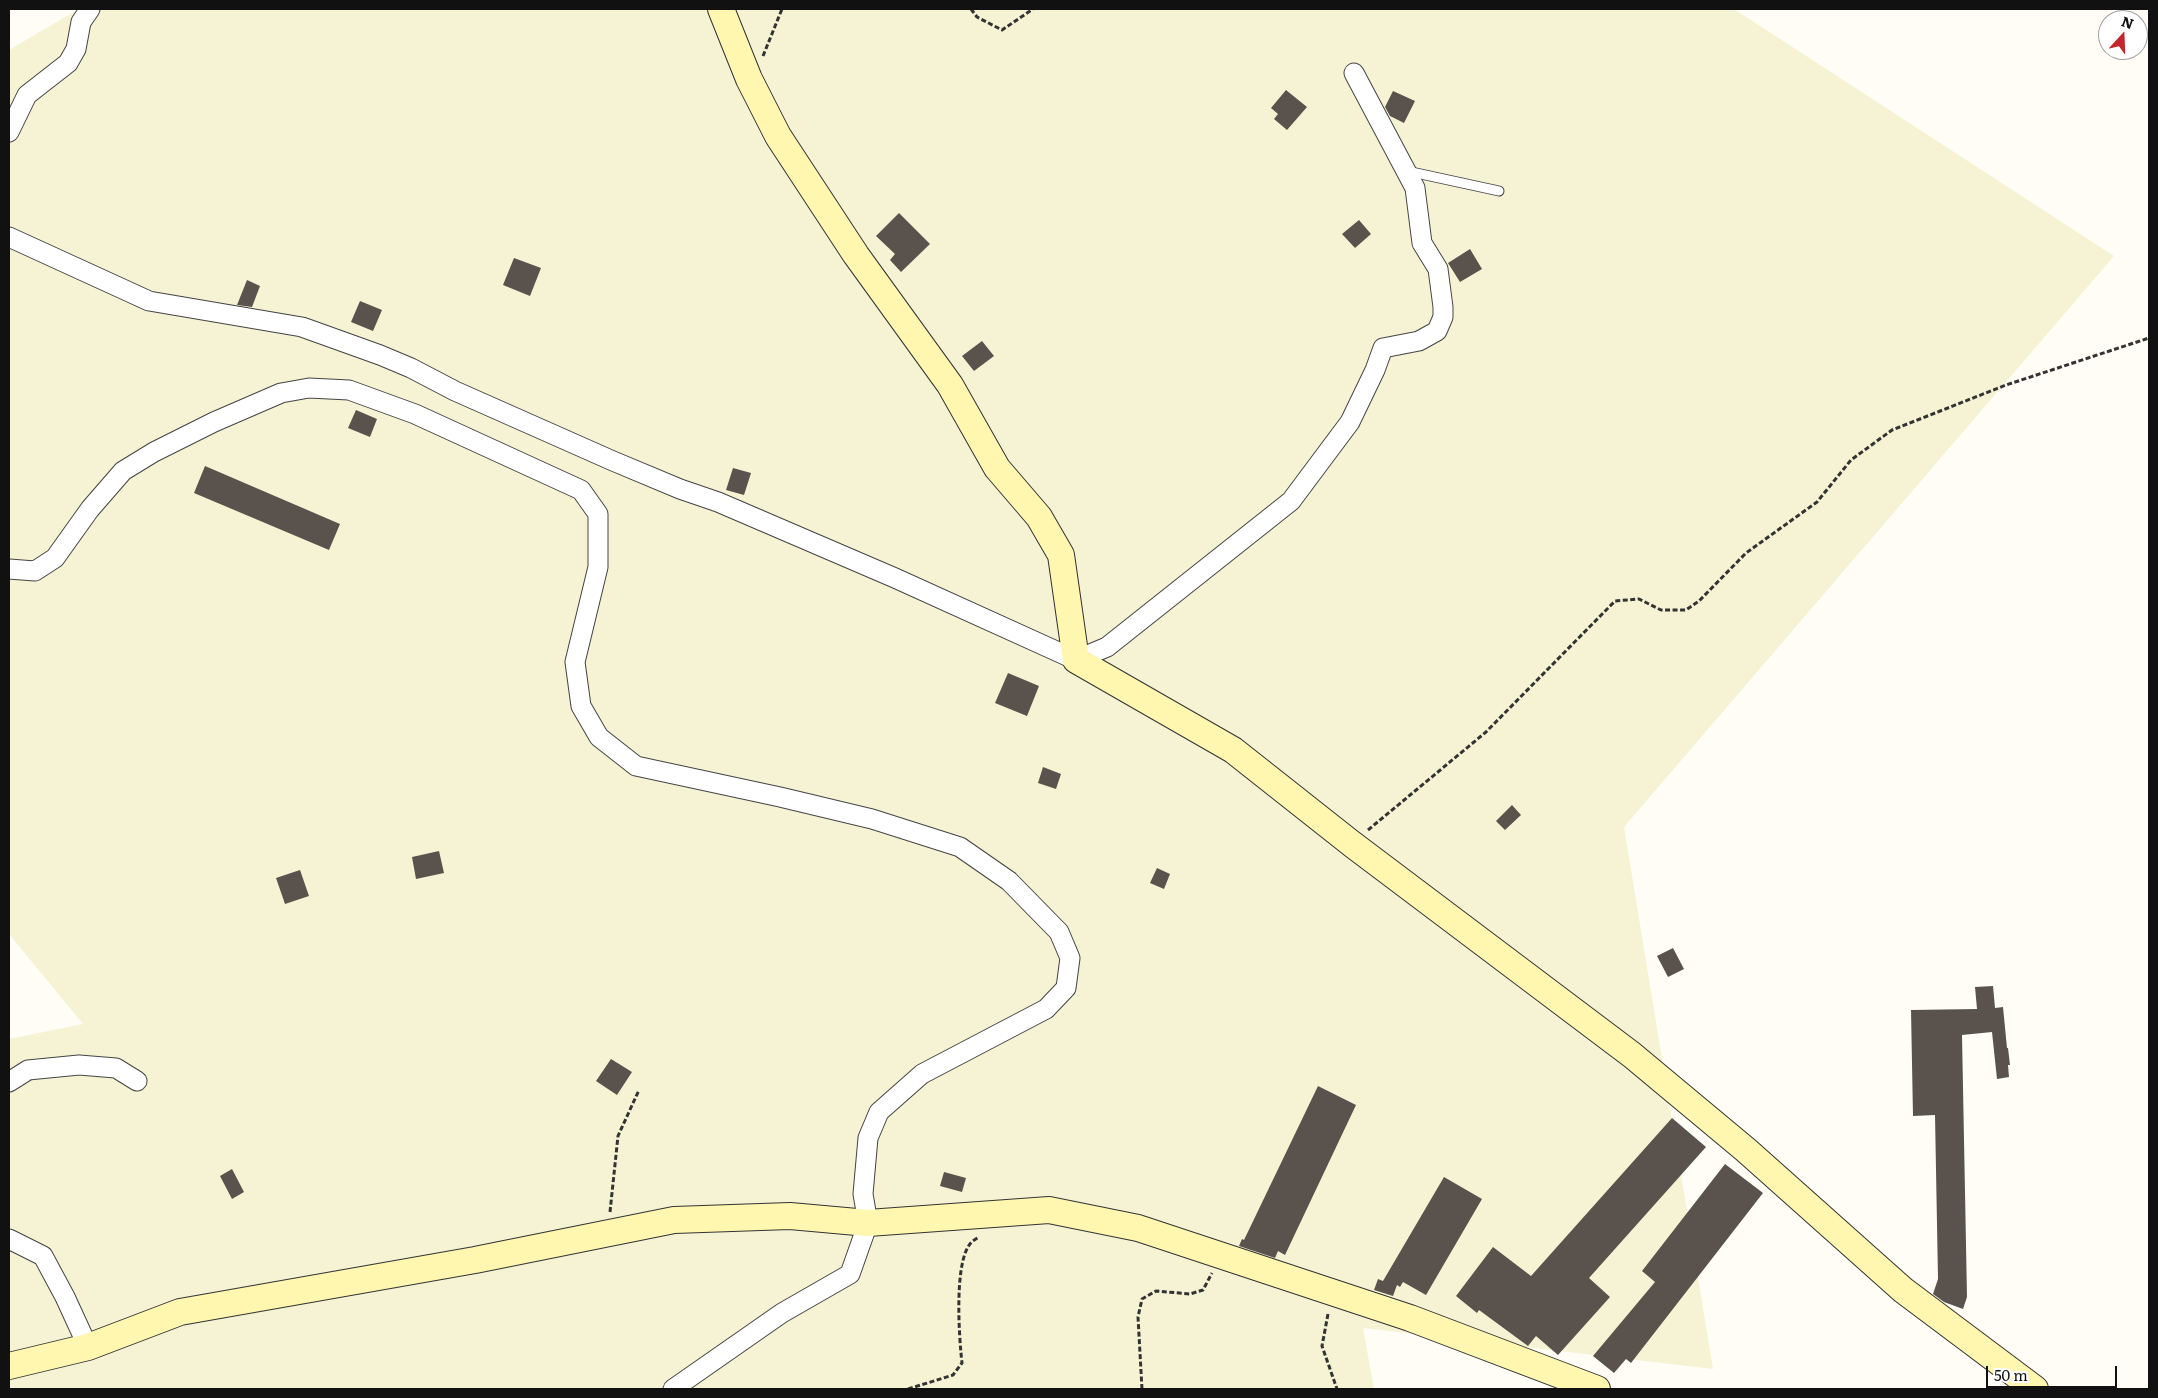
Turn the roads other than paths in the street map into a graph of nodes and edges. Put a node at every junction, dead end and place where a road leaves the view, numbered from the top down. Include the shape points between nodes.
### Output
1 (90, 9) edge
2 (721, 9) edge
3 (1354, 73) dead end
4 (9, 132) edge
5 (1407, 171) junction
6 (1499, 192) dead end
7 (9, 237) edge
8 (9, 569) edge
9 (1076, 660) junction
10 (137, 1081) dead end
11 (9, 1082) edge
12 (868, 1223) junction
13 (9, 1239) edge
14 (88, 1347) junction
15 (9, 1366) edge
16 (673, 1389) edge
17 (1597, 1389) edge
18 (2035, 1389) edge

1 - 4 street via 81,22 76,49 68,63 27,95
2 - 9 main road via 778,136 856,255 950,385 997,468 1040,517 1061,555
3 - 5 street
5 - 6 lane
5 - 9 street via 1415,188 1422,243 1438,269 1443,312 1437,331 1419,341 1383,348 1350,422 1291,501 1107,647
7 - 9 street via 149,301 302,327 411,368 613,461 895,578
8 - 12 street via 35,571 55,558 90,509 123,471 154,452 281,393 309,388 349,390 415,414 581,490 598,514 598,567 575,662 581,706 599,737 636,766 872,819 960,847 1009,881 1059,932 1070,958 1066,988 1046,1009 922,1074 879,1112 868,1138 863,1194
9 - 18 main road via 1233,750 1632,1055 1746,1150 1903,1290
10 - 11 street via 116,1068 79,1065 28,1070
12 - 14 main road via 790,1216 674,1220 475,1260 180,1312
12 - 16 street via 850,1274 782,1313
12 - 17 main road via 1049,1210 1138,1228 1410,1318
13 - 14 street via 43,1256
14 - 15 main road

